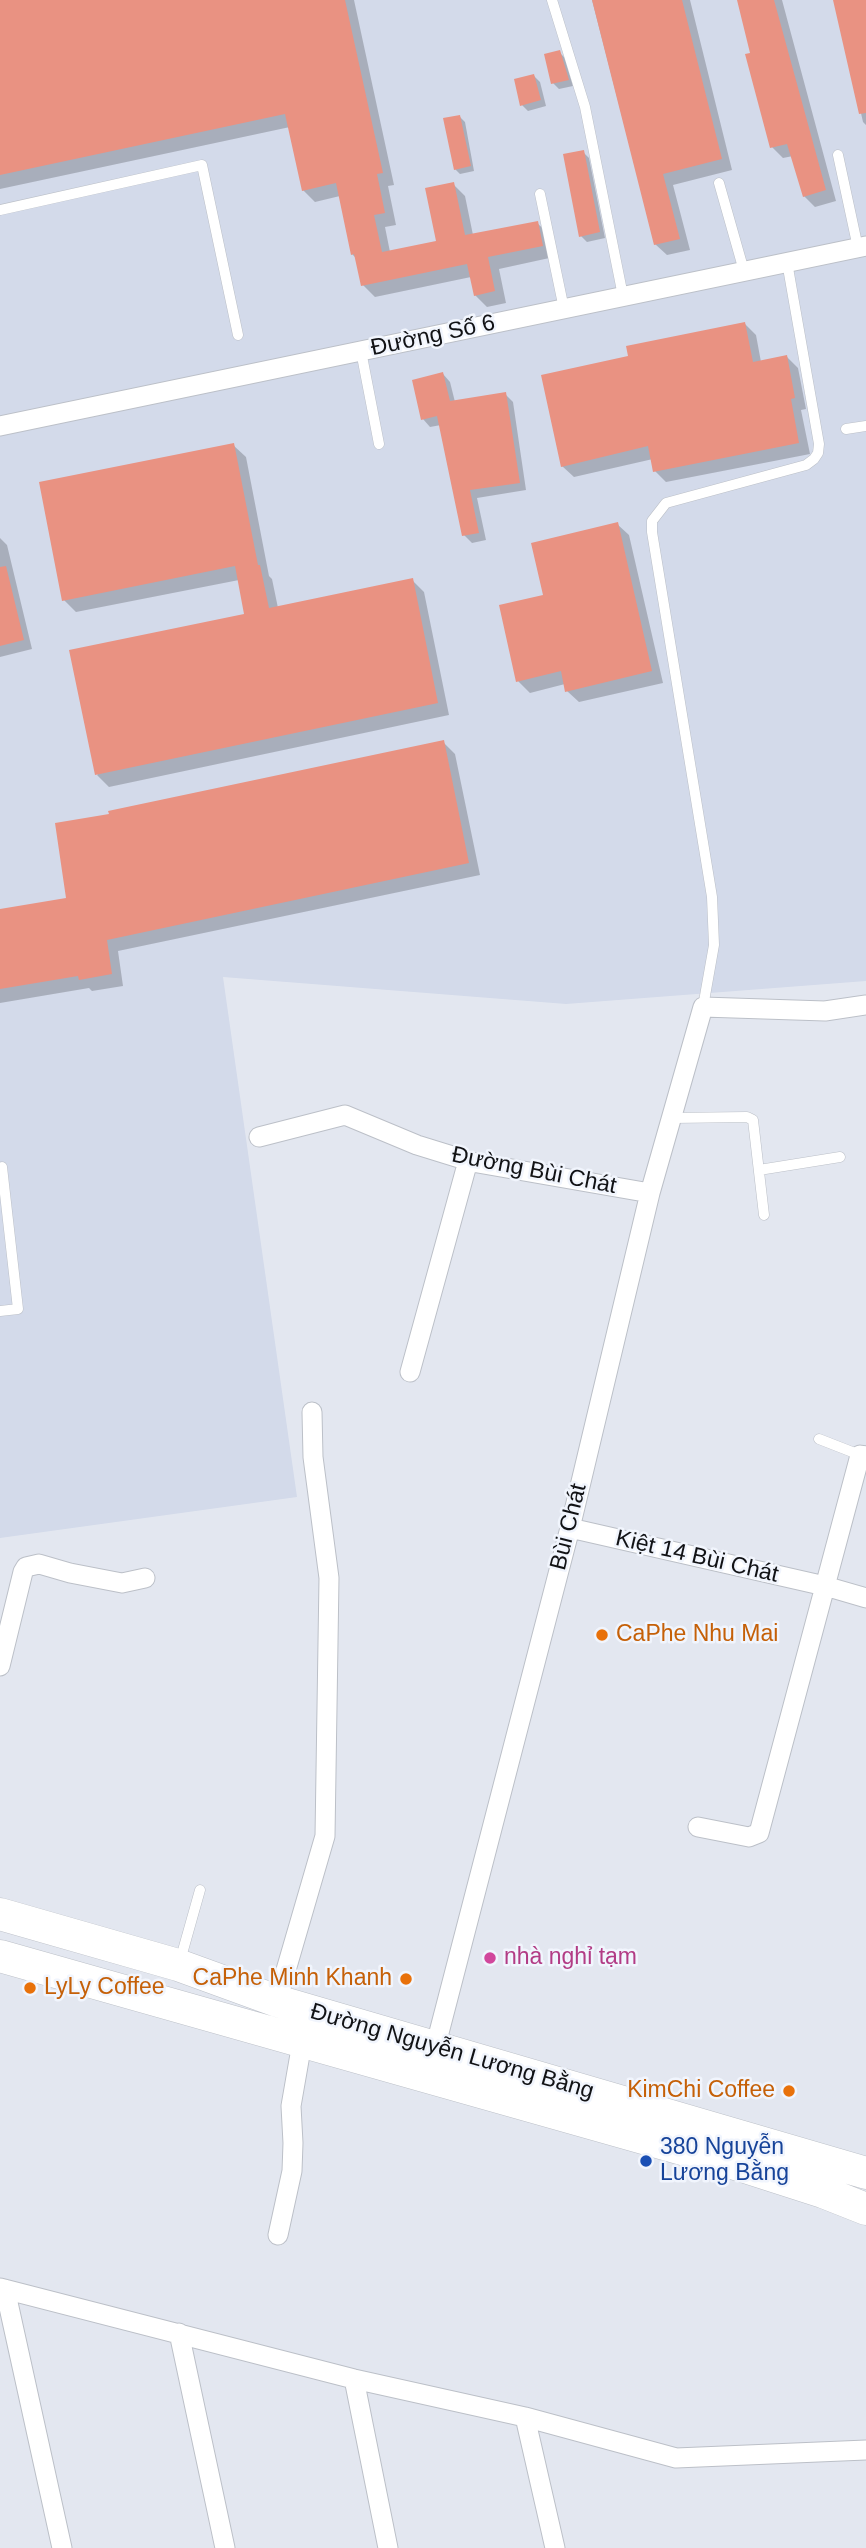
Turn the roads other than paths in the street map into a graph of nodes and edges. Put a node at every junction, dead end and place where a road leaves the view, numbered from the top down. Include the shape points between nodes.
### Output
1 (552, 0) edge
2 (838, 155) dead end
3 (719, 183) dead end
4 (540, 194) dead end
5 (0, 210) edge
6 (862, 247) edge
7 (787, 262) junction
8 (744, 271) junction
9 (623, 296) junction
10 (564, 309) junction
11 (238, 335) dead end
12 (361, 351) junction
13 (0, 426) edge
14 (866, 426) edge
15 (846, 429) dead end
16 (379, 444) dead end
17 (866, 1005) edge
18 (703, 1007) junction
19 (672, 1118) junction
20 (259, 1137) dead end
21 (840, 1157) dead end
22 (468, 1161) junction
23 (0, 1168) edge
24 (759, 1170) junction
25 (650, 1193) junction
26 (764, 1215) dead end
27 (0, 1311) edge
28 (410, 1372) dead end
29 (312, 1412) dead end
30 (819, 1439) dead end
31 (863, 1456) edge
32 (570, 1528) junction
33 (145, 1578) dead end
34 (825, 1586) junction
35 (866, 1598) edge
36 (0, 1666) edge
37 (698, 1827) dead end
38 (200, 1890) dead end
39 (0, 1914) edge
40 (0, 1956) edge
41 (178, 1965) junction
42 (277, 2001) junction
43 (302, 2043) junction
44 (435, 2048) junction
45 (866, 2173) edge
46 (866, 2209) edge
47 (278, 2235) dead end
48 (3, 2289) edge
49 (179, 2333) junction
50 (354, 2379) junction
51 (524, 2417) junction
52 (866, 2450) edge
53 (62, 2548) edge
54 (225, 2548) edge
55 (388, 2548) edge
56 (555, 2548) edge

1 - 9 lane via 585,107
2 - 6 lane
3 - 8 lane
4 - 10 lane
5 - 11 lane via 202,165
6 - 7 street, Đường Số 6
7 - 8 street, Đường Số 6
7 - 18 lane via 818,453 806,465 666,503 652,521 712,897 714,945
8 - 9 street, Đường Số 6
9 - 10 street, Đường Số 6
10 - 12 street, Đường Số 6
12 - 13 street, Đường Số 6
12 - 16 lane
14 - 15 lane
17 - 18 street via 825,1012
18 - 19 street, Bùi Chát
19 - 24 lane via 750,1118
19 - 25 street, Bùi Chát
20 - 22 street, Đường Bùi Chát via 345,1115
21 - 24 lane
22 - 25 street, Đường Bùi Chát
22 - 28 street
23 - 27 lane via 18,1309
24 - 26 lane
25 - 32 street, Bùi Chát
29 - 42 street via 313,1457 329,1578 325,1836
30 - 31 lane
31 - 34 street
32 - 34 street, Kiệt 14 Bùi Chát
32 - 44 street, Bùi Chát
33 - 36 street via 122,1583 39,1564 26,1567
34 - 35 street, Kiệt 14 Bùi Chát
34 - 37 street via 759,1833 749,1837
38 - 41 lane
39 - 41 highway, Đường Nguyễn Lương Bằng
40 - 43 highway, Đường Nguyễn Lương Bằng
41 - 42 highway, Đường Nguyễn Lương Bằng
42 - 44 highway, Đường Nguyễn Lương Bằng
43 - 46 highway, Đường Nguyễn Lương Bằng via 738,2165
43 - 47 street via 291,2106 292,2171
44 - 45 highway, Đường Nguyễn Lương Bằng
48 - 49 street
48 - 53 street
49 - 50 street
49 - 54 street
50 - 51 street
50 - 55 street
51 - 52 street via 676,2458
51 - 56 street

